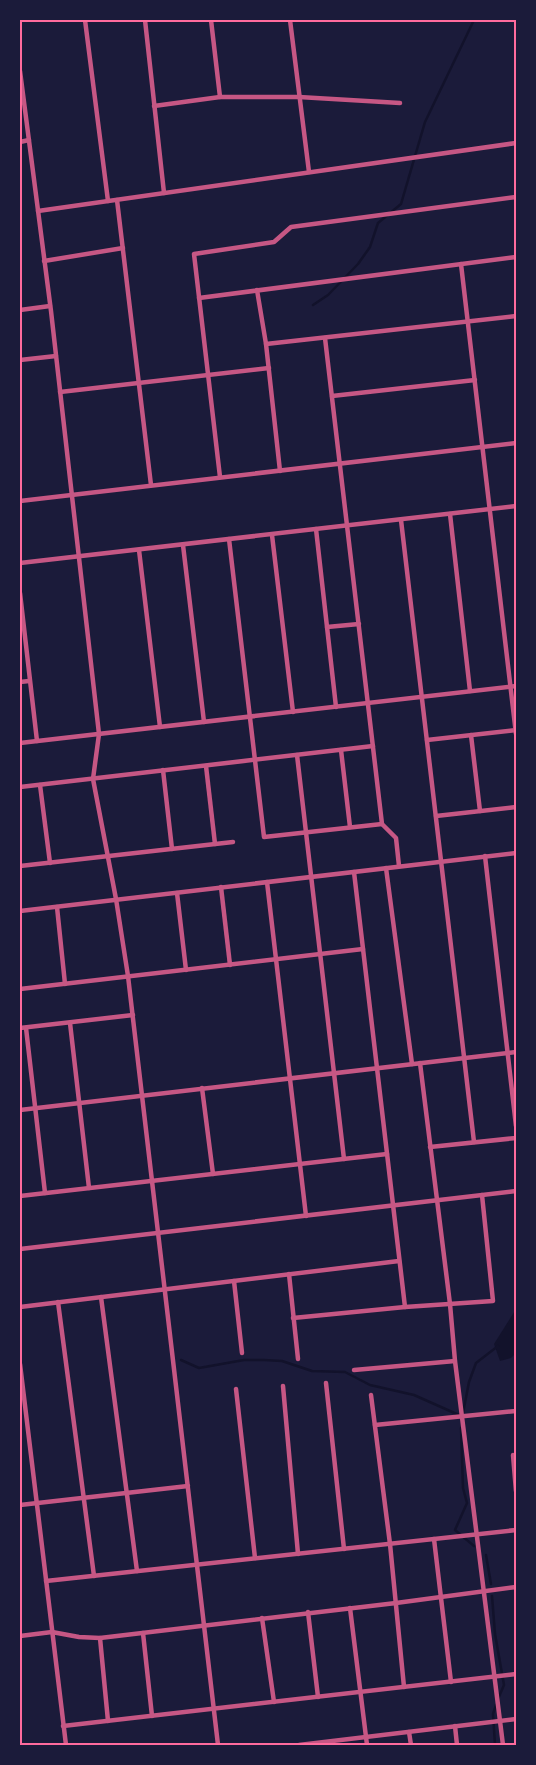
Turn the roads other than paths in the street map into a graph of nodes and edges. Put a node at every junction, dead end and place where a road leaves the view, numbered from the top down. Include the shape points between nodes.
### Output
1 (85, 20) edge
2 (145, 20) edge
3 (211, 20) edge
4 (290, 20) edge
5 (20, 71) edge
6 (299, 97) junction
7 (220, 98) junction
8 (400, 103) dead end
9 (154, 106) junction
10 (29, 140) junction
11 (20, 142) edge
12 (516, 143) edge
13 (309, 172) junction
14 (164, 193) junction
15 (516, 197) edge
16 (117, 200) junction
17 (108, 201) junction
18 (38, 211) junction
19 (123, 248) junction
20 (516, 257) edge
21 (44, 261) junction
22 (461, 264) junction
23 (257, 290) junction
24 (199, 298) junction
25 (50, 306) junction
26 (20, 310) edge
27 (516, 316) edge
28 (468, 321) junction
29 (325, 338) junction
30 (266, 344) junction
31 (56, 356) junction
32 (20, 360) edge
33 (269, 368) junction
34 (208, 375) junction
35 (475, 380) junction
36 (139, 383) junction
37 (60, 392) junction
38 (332, 396) junction
39 (516, 444) edge
40 (483, 447) junction
41 (340, 464) junction
42 (280, 470) junction
43 (220, 477) junction
44 (151, 485) junction
45 (72, 495) junction
46 (20, 500) edge
47 (516, 506) edge
48 (490, 510) junction
49 (450, 514) junction
50 (401, 520) junction
51 (347, 526) junction
52 (316, 530) junction
53 (272, 534) junction
54 (229, 539) junction
55 (183, 545) junction
56 (139, 550) junction
57 (79, 557) junction
58 (20, 564) edge
59 (20, 593) edge
60 (22, 624) edge
61 (359, 624) junction
62 (327, 628) junction
63 (29, 681) junction
64 (20, 682) edge
65 (513, 686) edge
66 (470, 691) junction
67 (422, 697) junction
68 (368, 703) junction
69 (336, 707) junction
70 (293, 712) junction
71 (250, 717) junction
72 (204, 722) junction
73 (160, 727) junction
74 (516, 730) edge
75 (99, 734) junction
76 (516, 734) edge
77 (471, 735) junction
78 (427, 740) junction
79 (37, 741) junction
80 (20, 743) edge
81 (373, 746) junction
82 (341, 750) junction
83 (297, 755) junction
84 (254, 760) junction
85 (206, 766) junction
86 (163, 770) junction
87 (93, 778) junction
88 (40, 784) junction
89 (20, 787) edge
90 (516, 807) edge
91 (480, 812) junction
92 (436, 816) junction
93 (382, 824) junction
94 (350, 827) junction
95 (306, 832) junction
96 (233, 842) dead end
97 (215, 844) junction
98 (172, 849) junction
99 (516, 853) edge
100 (107, 856) junction
101 (485, 856) junction
102 (441, 861) junction
103 (50, 863) junction
104 (20, 866) edge
105 (400, 866) junction
106 (386, 868) junction
107 (354, 872) junction
108 (311, 877) junction
109 (267, 882) junction
110 (221, 888) junction
111 (177, 893) junction
112 (116, 900) junction
113 (56, 907) junction
114 (20, 911) edge
115 (363, 949) junction
116 (320, 954) junction
117 (276, 959) junction
118 (230, 965) junction
119 (186, 970) junction
120 (128, 976) junction
121 (20, 983) edge
122 (65, 984) junction
123 (20, 989) edge
124 (133, 1015) junction
125 (70, 1023) junction
126 (23, 1028) edge
127 (516, 1052) edge
128 (508, 1053) junction
129 (464, 1058) junction
130 (420, 1063) junction
131 (412, 1064) junction
132 (377, 1068) junction
133 (334, 1073) junction
134 (290, 1078) junction
135 (202, 1088) junction
136 (142, 1095) junction
137 (79, 1103) junction
138 (35, 1108) junction
139 (20, 1110) edge
140 (516, 1126) edge
141 (516, 1138) edge
142 (474, 1142) junction
143 (430, 1147) junction
144 (387, 1154) junction
145 (344, 1159) junction
146 (300, 1164) junction
147 (213, 1174) junction
148 (152, 1181) junction
149 (89, 1188) junction
150 (516, 1191) edge
151 (45, 1193) junction
152 (482, 1195) junction
153 (20, 1196) edge
154 (437, 1200) junction
155 (393, 1206) junction
156 (306, 1216) junction
157 (158, 1233) junction
158 (20, 1249) edge
159 (399, 1261) junction
160 (289, 1274) junction
161 (234, 1281) junction
162 (165, 1289) junction
163 (101, 1297) junction
164 (58, 1302) junction
165 (450, 1304) junction
166 (20, 1307) edge
167 (404, 1307) junction
168 (293, 1318) junction
169 (242, 1353) dead end
170 (298, 1359) dead end
171 (455, 1361) junction
172 (20, 1364) edge
173 (354, 1370) dead end
174 (326, 1383) dead end
175 (283, 1386) dead end
176 (236, 1389) dead end
177 (370, 1395) dead end
178 (516, 1411) edge
179 (462, 1416) junction
180 (375, 1426) junction
181 (513, 1455) dead end
182 (188, 1486) junction
183 (516, 1491) edge
184 (126, 1493) junction
185 (83, 1498) junction
186 (37, 1503) junction
187 (20, 1505) edge
188 (516, 1530) edge
189 (478, 1534) junction
190 (434, 1539) junction
191 (390, 1544) junction
192 (344, 1549) junction
193 (298, 1554) junction
194 (255, 1558) junction
195 (197, 1565) junction
196 (137, 1571) junction
197 (94, 1576) junction
198 (46, 1581) junction
199 (516, 1587) edge
200 (485, 1591) junction
201 (441, 1597) junction
202 (396, 1603) junction
203 (350, 1608) junction
204 (308, 1612) junction
205 (262, 1618) junction
206 (204, 1626) junction
207 (52, 1632) junction
208 (142, 1633) junction
209 (20, 1636) edge
210 (100, 1638) junction
211 (516, 1674) edge
212 (495, 1677) junction
213 (451, 1682) junction
214 (404, 1687) junction
215 (360, 1692) junction
216 (318, 1697) junction
217 (274, 1702) junction
218 (214, 1709) junction
219 (152, 1716) junction
220 (516, 1719) edge
221 (108, 1721) junction
222 (500, 1721) junction
223 (63, 1726) junction
224 (455, 1726) junction
225 (409, 1732) junction
226 (366, 1737) junction
227 (66, 1745) edge
228 (218, 1745) edge
229 (299, 1745) edge
230 (367, 1745) edge
231 (411, 1745) edge
232 (457, 1745) edge
233 (503, 1745) edge

1 - 17 street
2 - 9 street
3 - 7 street
4 - 6 street
5 - 10 street
6 - 7 street
6 - 8 street
6 - 13 street
7 - 9 street
9 - 14 street
10 - 11 street
10 - 18 street
12 - 13 street
13 - 14 street
14 - 16 street
15 - 24 street via 291,227 274,242 194,254
16 - 17 street
16 - 19 street
17 - 18 street
18 - 21 street
19 - 21 street
19 - 36 street
20 - 22 street
21 - 25 street
22 - 23 street
22 - 28 street
23 - 24 street
23 - 30 street
24 - 34 street
25 - 26 street
25 - 31 street
27 - 28 street
28 - 29 street
28 - 35 street
29 - 30 street
29 - 38 street
30 - 33 street
31 - 32 street
31 - 37 street
33 - 34 street
33 - 42 street
34 - 36 street
34 - 43 street
35 - 38 street
35 - 40 street
36 - 37 street
36 - 44 street
37 - 45 street
38 - 41 street
39 - 40 street
40 - 41 street
40 - 48 street
41 - 42 street
41 - 51 street
42 - 43 street
43 - 44 street
44 - 45 street
45 - 46 street
45 - 57 street
47 - 48 street
48 - 49 street
48 - 65 street
49 - 50 street
49 - 66 street
50 - 51 street
50 - 67 street
51 - 52 street
51 - 61 street
52 - 53 street
52 - 62 street
53 - 54 street
53 - 70 street
54 - 55 street
54 - 71 street
55 - 56 street
55 - 72 street
56 - 57 street
56 - 73 street
57 - 58 street
57 - 75 street
59 - 60 street
60 - 63 street
61 - 62 street
61 - 68 street
62 - 69 street
63 - 64 street
63 - 79 street
65 - 66 street
65 - 74 street
66 - 67 street
67 - 68 street
67 - 78 street
68 - 69 street
68 - 81 street
69 - 70 street
70 - 71 street
71 - 72 street
71 - 84 street
72 - 73 street
73 - 75 street
74 - 76 street
74 - 77 street
75 - 79 street
75 - 87 street
77 - 78 street
77 - 91 street
78 - 92 street
79 - 80 street
81 - 82 street
81 - 93 street
82 - 83 street
82 - 94 street
83 - 84 street
83 - 95 street
84 - 85 street
84 - 95 street via 264,837
85 - 86 street
85 - 97 street
86 - 87 street
86 - 98 street
87 - 88 street
87 - 100 street
88 - 89 street
88 - 103 street
90 - 91 street
91 - 92 street
92 - 102 street
93 - 94 street
93 - 105 street via 396,838
94 - 95 street
95 - 108 street
96 - 97 street
97 - 98 street
98 - 100 street
99 - 101 street
100 - 103 street
100 - 112 street
101 - 102 street
101 - 128 street
102 - 105 street
102 - 129 street
103 - 104 street
105 - 106 street
106 - 107 street
106 - 131 street
107 - 108 street
107 - 115 street
108 - 109 street
108 - 116 street
109 - 110 street
109 - 117 street
110 - 111 street
110 - 118 street
111 - 112 street
111 - 119 street
112 - 113 street
112 - 120 street
113 - 114 street
113 - 122 street
115 - 116 street
115 - 132 street
116 - 117 street
116 - 133 street
117 - 118 street
117 - 134 street
118 - 119 street
119 - 120 street
120 - 122 street
120 - 124 street
121 - 123 street
122 - 123 street
124 - 125 street
124 - 136 street
125 - 126 street
125 - 137 street
126 - 138 street
127 - 128 street
128 - 129 street
128 - 140 street
129 - 130 street
129 - 142 street
130 - 131 street
130 - 143 street
131 - 132 street
132 - 133 street
132 - 144 street
133 - 134 street
133 - 145 street
134 - 135 street
134 - 146 street
135 - 136 street
135 - 147 street
136 - 137 street
136 - 148 street
137 - 138 street
137 - 149 street
138 - 139 street
138 - 151 street
141 - 142 street
142 - 143 street
143 - 154 street
144 - 145 street
144 - 155 street
145 - 146 street
146 - 147 street
146 - 156 street
147 - 148 street
148 - 149 street
148 - 157 street
149 - 151 street
150 - 152 street
151 - 153 street
152 - 154 street
152 - 165 street via 493,1301
154 - 155 street
154 - 165 street
155 - 156 street
155 - 159 street
156 - 157 street
157 - 158 street
157 - 162 street
159 - 160 street
159 - 167 street
160 - 161 street
160 - 168 street
161 - 162 street
161 - 169 street
162 - 163 street
162 - 182 street
163 - 164 street
163 - 184 street
164 - 166 street
164 - 185 street
165 - 167 street
165 - 171 street
167 - 168 street
168 - 170 street
171 - 173 street
171 - 179 street
172 - 186 street
174 - 192 street
175 - 193 street
176 - 194 street
177 - 180 street
178 - 179 street
179 - 180 street
179 - 189 street
180 - 191 street
181 - 183 street
182 - 184 street
182 - 195 street
184 - 185 street
184 - 196 street
185 - 186 street
185 - 197 street
186 - 187 street
186 - 198 street
188 - 189 street
189 - 190 street
189 - 200 street
190 - 191 street
190 - 201 street
191 - 192 street
191 - 202 street
192 - 193 street
193 - 194 street
194 - 195 street
195 - 196 street
195 - 206 street
196 - 197 street
197 - 198 street
198 - 207 street
199 - 200 street
200 - 201 street
200 - 212 street
201 - 202 street
201 - 213 street
202 - 203 street
202 - 214 street
203 - 204 street
203 - 215 street
204 - 205 street
204 - 216 street
205 - 206 street
205 - 217 street
206 - 208 street
206 - 218 street
207 - 209 street
207 - 210 street
207 - 223 street
208 - 210 street
208 - 219 street
210 - 221 street
211 - 212 street
212 - 213 street
212 - 222 street
213 - 214 street
214 - 215 street
215 - 216 street
215 - 226 street
216 - 217 street
217 - 218 street
218 - 219 street
218 - 228 street
219 - 221 street
220 - 222 street
221 - 223 street
222 - 224 street
222 - 233 street
223 - 227 street
224 - 225 street
224 - 232 street
225 - 226 street
225 - 231 street
226 - 229 street
226 - 230 street

